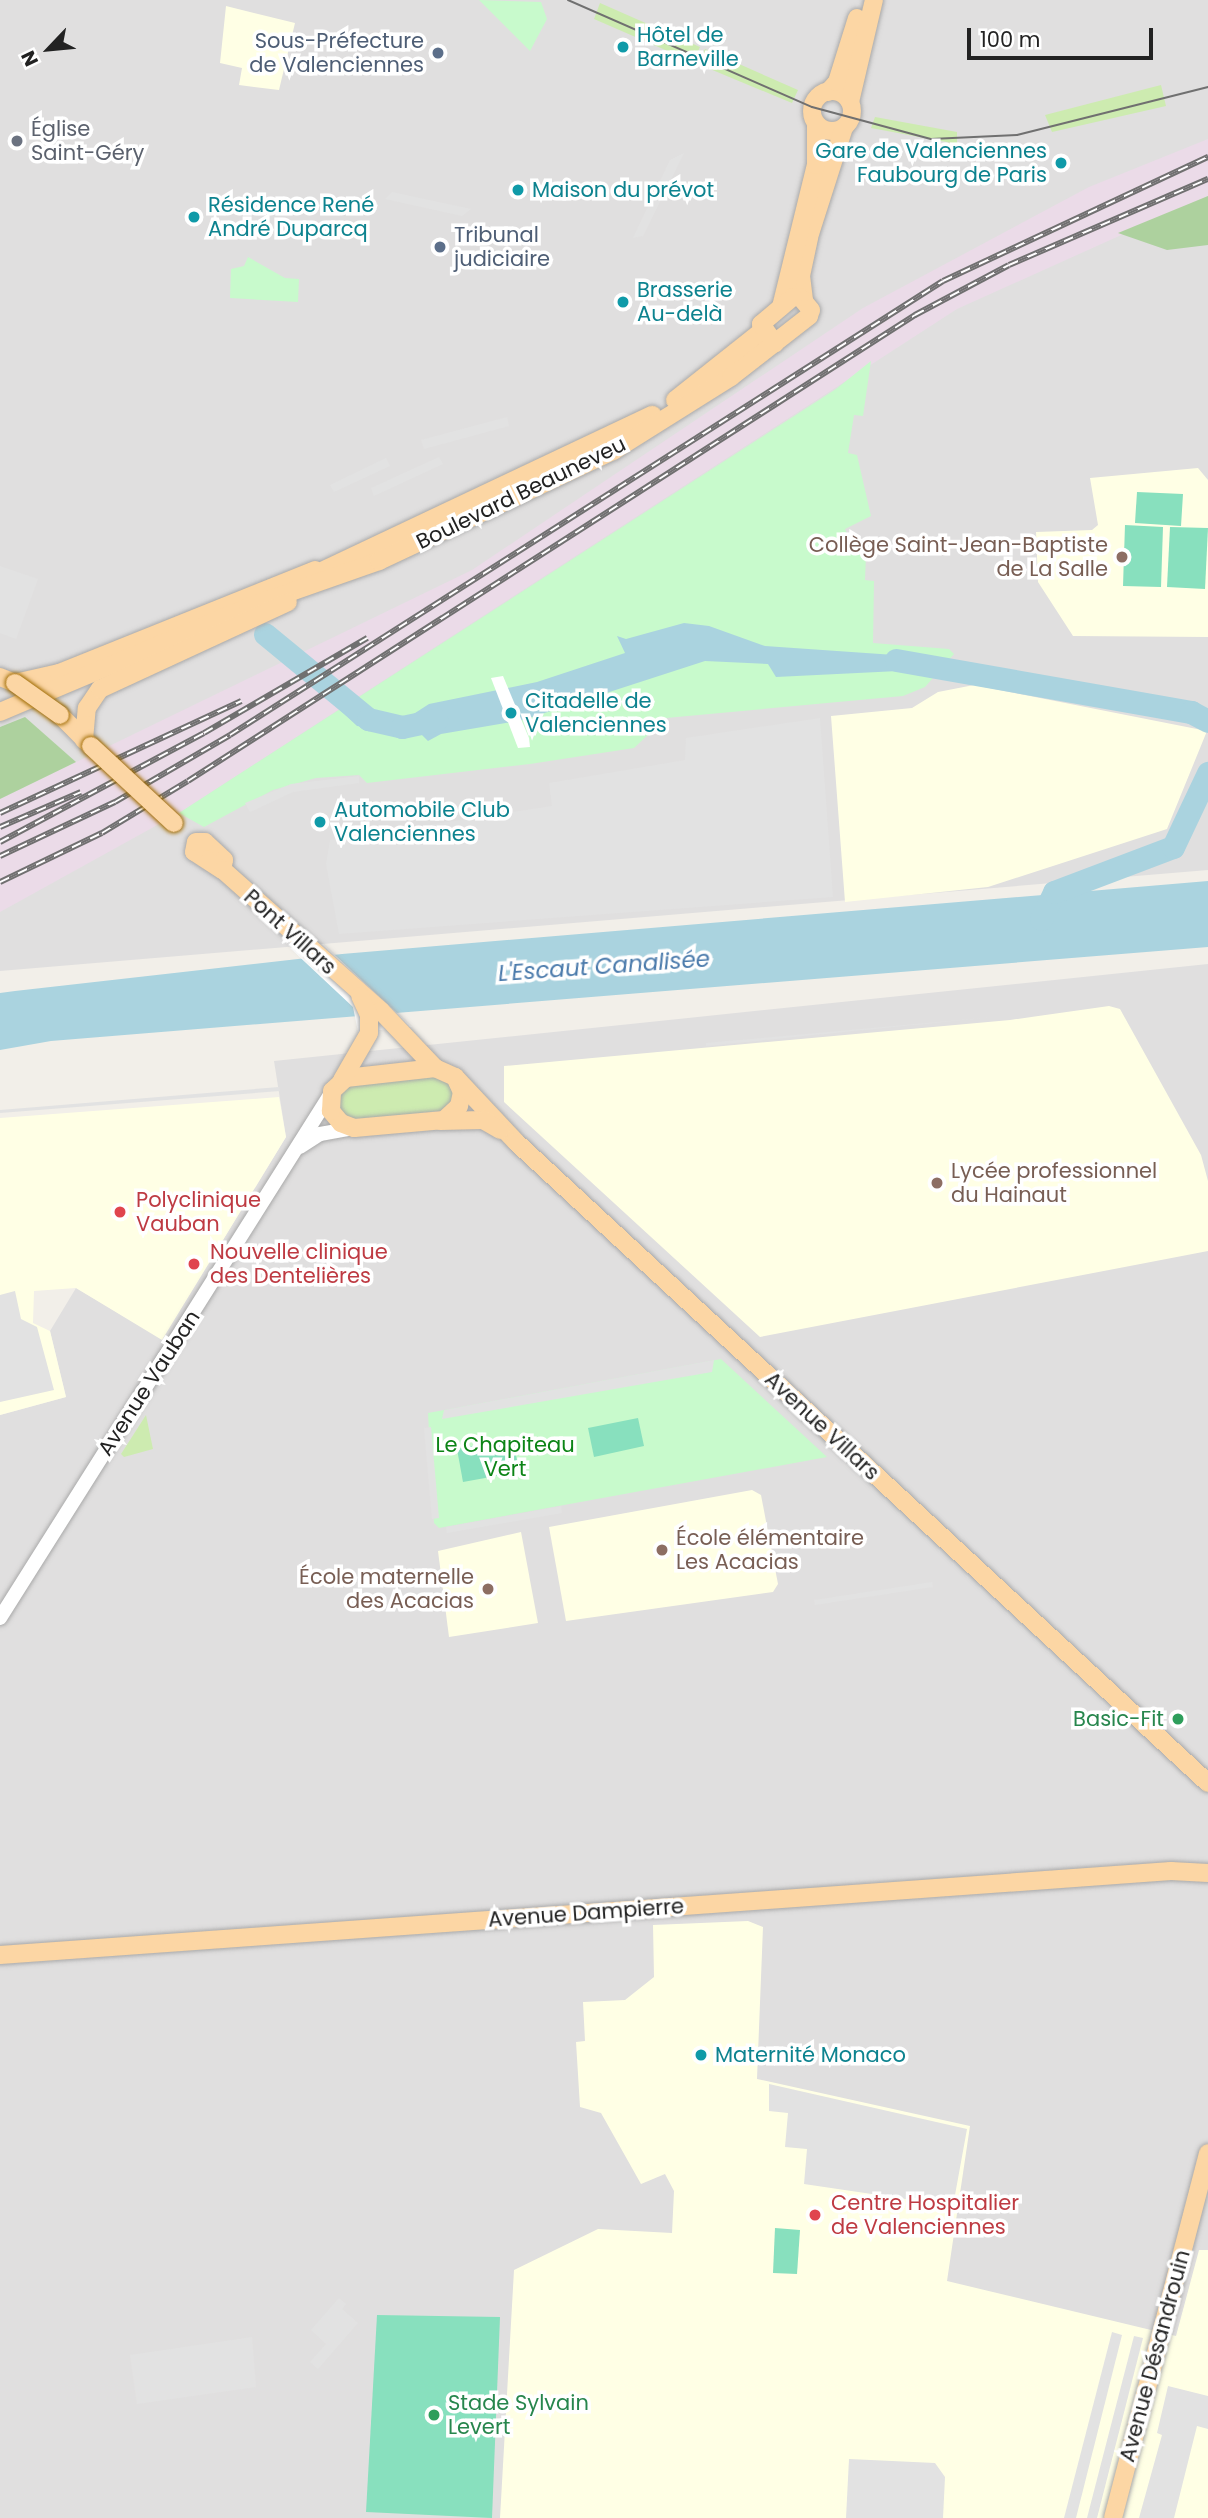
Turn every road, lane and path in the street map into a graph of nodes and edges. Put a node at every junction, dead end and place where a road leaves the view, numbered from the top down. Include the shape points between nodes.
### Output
1 (862, 0) edge
2 (874, 0) edge
3 (828, 92) junction
4 (850, 102) junction
5 (816, 124) junction
6 (844, 127) junction
7 (804, 300) junction
8 (781, 307) junction
9 (769, 337) junction
10 (338, 569) junction
11 (7, 685) edge
12 (0, 712) edge
13 (88, 743) junction
14 (358, 993) junction
15 (435, 1068) junction
16 (455, 1077) junction
17 (342, 1080) junction
18 (330, 1095) junction
19 (440, 1121) junction
20 (354, 1128) junction
21 (516, 1142) junction
22 (299, 1148) junction
23 (0, 1618) edge
24 (1201, 1778) edge
25 (1208, 1789) edge
26 (1208, 1863) edge
27 (1171, 1871) junction
28 (1208, 1873) edge
29 (0, 1955) edge
30 (1208, 2153) edge
31 (1113, 2518) edge

1 - 3 main road via 838,80
2 - 4 main road
3 - 4 main road
3 - 5 main road via 812,106
4 - 6 main road via 852,114
5 - 6 main road via 830,132
5 - 8 main road via 820,141 816,165
6 - 7 main road via 810,237 801,276
7 - 8 main road via 795,296
7 - 9 main road via 811,315
8 - 9 main road via 761,324
9 - 10 main road, Boulevard Beauneveu via 640,422
10 - 11 main road via 243,595 66,670
10 - 12 main road, Boulevard Beauneveu
10 - 13 main road via 251,623 100,689 87,708
11 - 13 main road, bridge via 59,717
13 - 14 main road, Pont Villars, bridge via 195,843 204,841 223,859 223,870
14 - 15 main road, Pont Villars
14 - 17 main road, Pont Villars via 369,1015 369,1033
15 - 16 main road
15 - 17 main road
16 - 19 main road via 461,1102
16 - 21 main road, Avenue Villars
17 - 18 main road, Pont Villars
18 - 20 main road via 334,1115
18 - 22 street, Avenue Vauban
19 - 20 main road
19 - 21 main road via 487,1121
20 - 22 street via 320,1134
21 - 24 main road, Avenue Villars
22 - 23 street, Avenue Vauban
24 - 25 main road, Avenue Villars
26 - 27 main road, Avenue Dampierre
27 - 28 main road, Avenue Dampierre
27 - 29 main road, Avenue Dampierre
30 - 31 main road, Avenue Désandrouin

